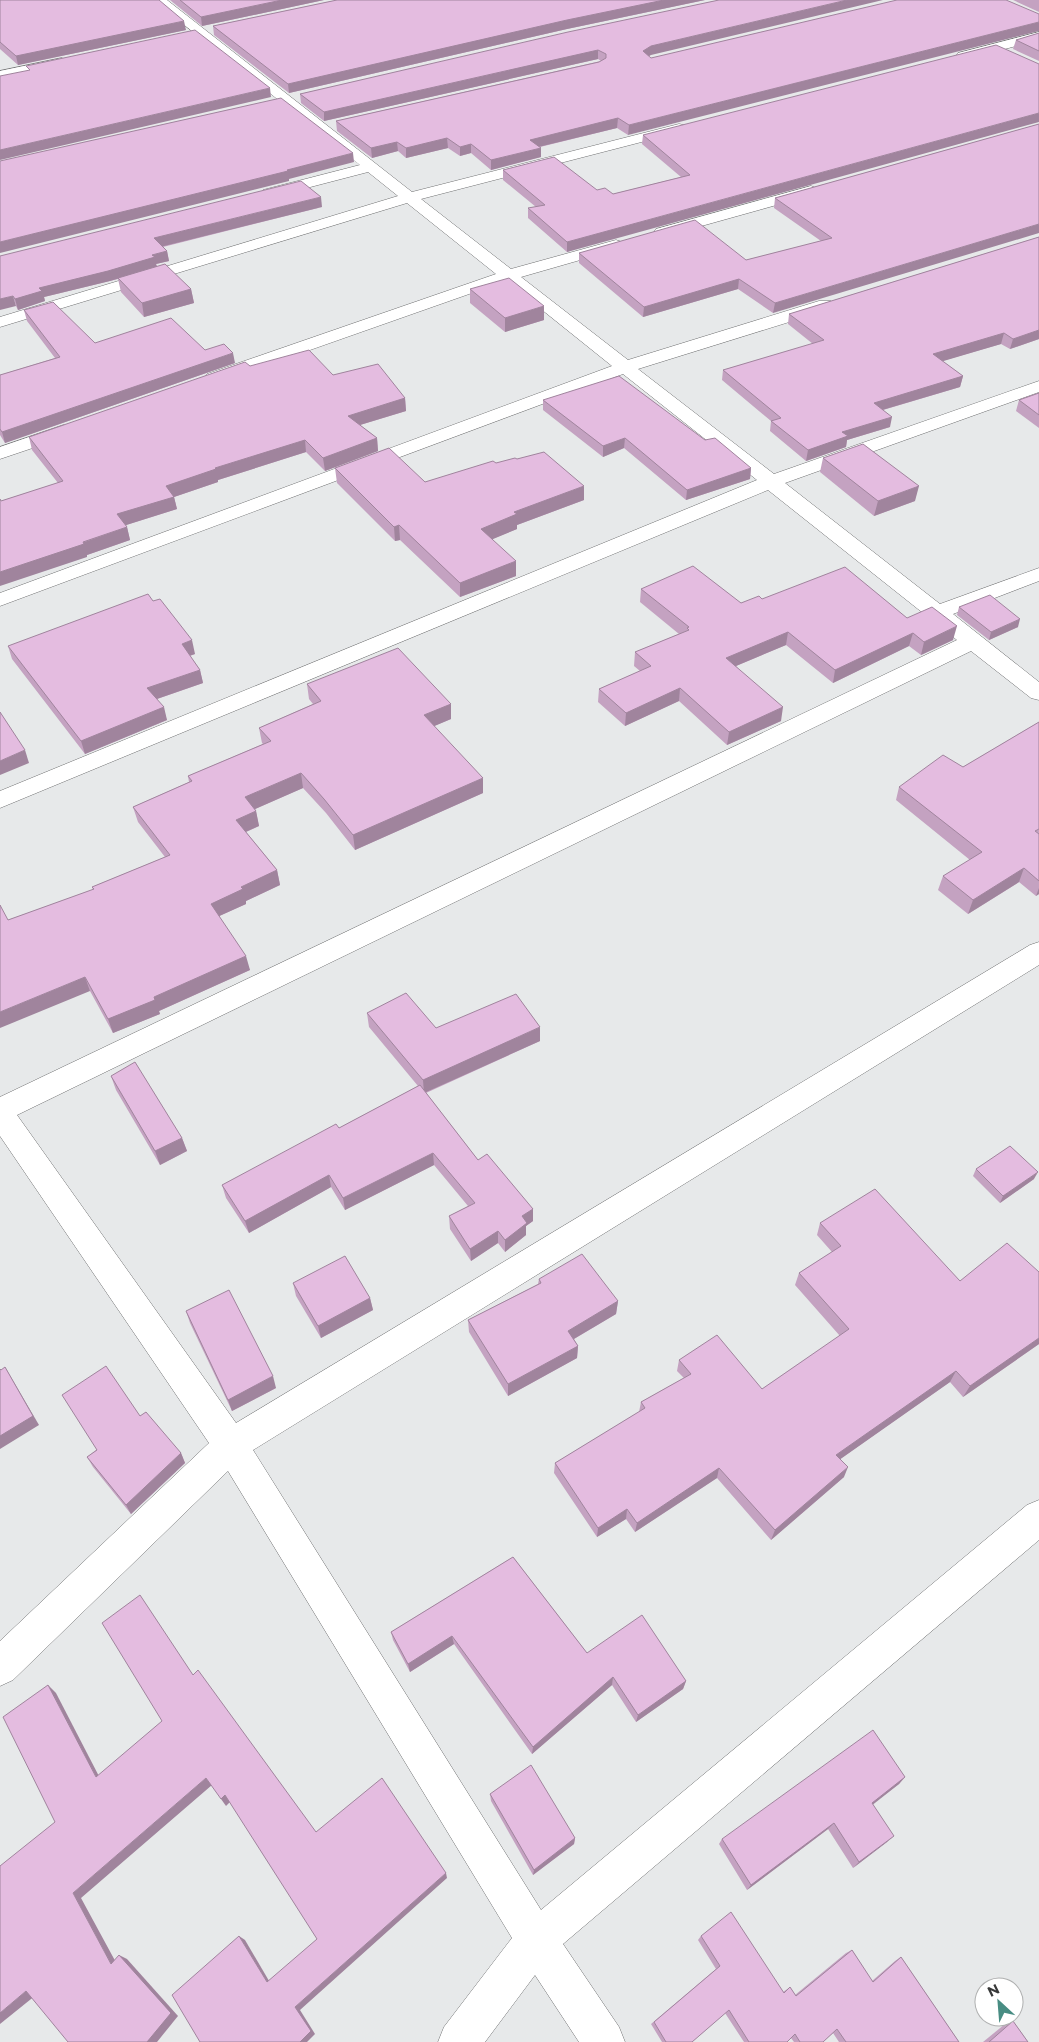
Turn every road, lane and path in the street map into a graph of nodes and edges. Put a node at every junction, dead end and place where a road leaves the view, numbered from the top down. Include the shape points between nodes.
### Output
1 (159, 0) edge
2 (218, 28) edge
3 (199, 32) junction
4 (180, 36) edge
5 (1039, 36) edge
6 (995, 47) junction
7 (1013, 56) edge
8 (76, 58) edge
9 (947, 60) edge
10 (0, 75) edge
11 (304, 95) edge
12 (285, 99) junction
13 (266, 104) edge
14 (340, 124) edge
15 (698, 124) edge
16 (321, 128) junction
17 (371, 167) junction
18 (830, 185) edge
19 (257, 196) edge
20 (409, 197) junction
21 (650, 235) edge
22 (631, 240) edge
23 (508, 275) junction
24 (841, 300) edge
25 (0, 322) edge
26 (625, 367) junction
27 (197, 384) edge
28 (1039, 386) edge
29 (75, 427) edge
30 (0, 453) edge
31 (770, 482) junction
32 (1039, 574) edge
33 (0, 600) edge
34 (937, 612) junction
35 (974, 641) junction
36 (1039, 693) edge
37 (0, 800) edge
38 (1039, 952) edge
39 (0, 1112) edge
40 (231, 1445) junction
41 (1039, 1517) edge
42 (0, 1667) edge
43 (536, 1940) junction
44 (459, 2042) edge
45 (604, 2042) edge

1 - 3 street
2 - 3 street
3 - 4 street
3 - 12 street
5 - 6 street
6 - 7 street
6 - 9 street
8 - 10 street
11 - 12 street
12 - 13 street
12 - 16 street
14 - 16 street
15 - 20 street
16 - 17 street
17 - 19 street
17 - 20 street
18 - 21 street
20 - 23 street
20 - 25 street
22 - 23 street
23 - 26 street
23 - 27 street
24 - 26 street
26 - 31 street
26 - 33 street
28 - 31 street
29 - 30 street
31 - 34 street
31 - 37 street
32 - 34 street
34 - 35 street
35 - 36 street
35 - 39 street
38 - 40 street
39 - 40 street
40 - 42 street
40 - 43 street
41 - 43 street
43 - 44 street
43 - 45 street

